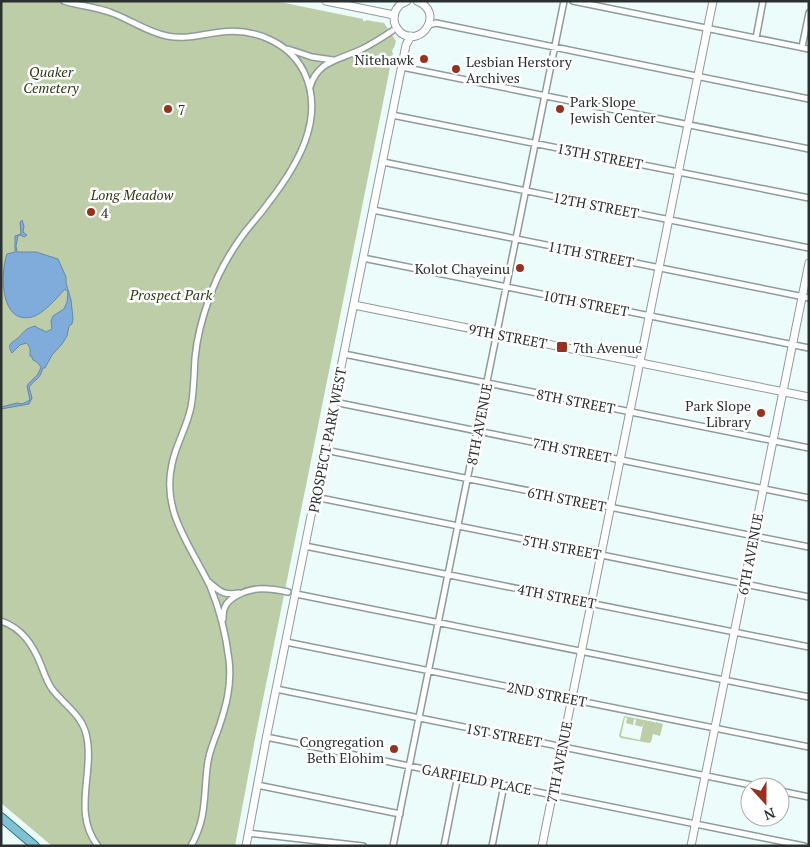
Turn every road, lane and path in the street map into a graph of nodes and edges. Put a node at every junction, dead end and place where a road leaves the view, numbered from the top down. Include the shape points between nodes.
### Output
1 (64, 1) edge
2 (326, 1) edge
3 (407, 1) edge
4 (417, 1) edge
5 (564, 1) edge
6 (573, 1) edge
7 (713, 1) edge
8 (763, 1) edge
9 (809, 13) edge
10 (394, 15) junction
11 (429, 25) junction
12 (707, 28) junction
13 (392, 31) dead end
14 (411, 36) junction
15 (756, 38) junction
16 (555, 47) junction
17 (285, 48) junction
18 (802, 48) junction
19 (809, 49) edge
20 (334, 60) junction
21 (402, 67) junction
22 (698, 76) junction
23 (310, 88) junction
24 (545, 95) junction
25 (809, 99) edge
26 (392, 115) junction
27 (688, 124) junction
28 (535, 143) junction
29 (809, 148) edge
30 (382, 162) junction
31 (678, 172) junction
32 (526, 191) junction
33 (809, 198) edge
34 (373, 210) junction
35 (669, 220) junction
36 (516, 239) junction
37 (809, 248) edge
38 (363, 258) junction
39 (809, 263) edge
40 (659, 268) junction
41 (506, 287) junction
42 (805, 297) edge
43 (354, 305) junction
44 (649, 316) junction
45 (497, 334) junction
46 (792, 345) junction
47 (809, 348) edge
48 (344, 354) junction
49 (640, 363) junction
50 (487, 383) junction
51 (782, 392) junction
52 (809, 397) edge
53 (334, 402) junction
54 (630, 412) junction
55 (477, 431) junction
56 (773, 441) junction
57 (809, 448) edge
58 (325, 450) junction
59 (620, 460) junction
60 (468, 478) junction
61 (763, 488) junction
62 (315, 497) junction
63 (809, 498) edge
64 (610, 507) junction
65 (458, 526) junction
66 (753, 536) junction
67 (305, 546) junction
68 (809, 547) edge
69 (601, 555) junction
70 (448, 574) junction
71 (207, 581) junction
72 (744, 584) junction
73 (244, 592) junction
74 (288, 592) dead end
75 (296, 594) junction
76 (809, 597) edge
77 (591, 603) junction
78 (1, 621) edge
79 (438, 622) junction
80 (222, 624) junction
81 (734, 632) junction
82 (286, 642) junction
83 (809, 647) edge
84 (581, 651) junction
85 (429, 670) junction
86 (724, 680) junction
87 (276, 689) junction
88 (809, 697) edge
89 (572, 699) junction
90 (419, 718) junction
91 (715, 728) junction
92 (266, 737) junction
93 (562, 747) junction
94 (809, 747) edge
95 (410, 766) junction
96 (458, 776) junction
97 (705, 776) junction
98 (740, 783) edge
99 (257, 785) junction
100 (504, 785) junction
101 (790, 793) edge
102 (552, 795) junction
103 (809, 797) edge
104 (400, 814) junction
105 (1, 817) edge
106 (695, 824) junction
107 (248, 833) junction
108 (197, 835) junction
109 (35, 846) edge
110 (98, 846) edge
111 (186, 846) edge
112 (191, 846) edge
113 (246, 846) edge
114 (363, 846) edge
115 (393, 846) edge
116 (444, 846) edge
117 (492, 846) edge
118 (542, 846) edge
119 (691, 846) edge
120 (804, 846) edge

1 - 17 street via 107,11 170,36 248,32
2 - 10 street
3 - 10 street via 398,7
4 - 11 street via 428,10
5 - 16 street, 8TH AVENUE
6 - 12 street
7 - 12 street, 7TH AVENUE
8 - 15 street
9 - 18 street
10 - 14 street via 399,30
11 - 14 street via 422,33
11 - 16 street
12 - 15 street
12 - 22 street, 7TH AVENUE
13 - 20 street via 361,50
14 - 21 street, PROSPECT PARK WEST
15 - 18 street
16 - 22 street
16 - 24 street, 8TH AVENUE
17 - 20 street
17 - 23 street via 298,61
18 - 19 street
20 - 23 street via 315,74
21 - 24 street
21 - 26 street, PROSPECT PARK WEST
22 - 25 street
22 - 27 street, 7TH AVENUE
23 - 71 street via 312,112 302,153 284,183 229,257 208,301 196,353 191,407 172,463 169,483 173,509 184,539
24 - 27 street
24 - 28 street, 8TH AVENUE
26 - 28 street, 13TH STREET
26 - 30 street, PROSPECT PARK WEST
27 - 29 street
27 - 31 street, 7TH AVENUE
28 - 31 street, 13TH STREET
28 - 32 street, 8TH AVENUE
30 - 32 street, 12TH STREET
30 - 34 street, PROSPECT PARK WEST
31 - 33 street, 13TH STREET
31 - 35 street, 7TH AVENUE
32 - 35 street, 12TH STREET
32 - 36 street, 8TH AVENUE
34 - 36 street, 11TH STREET
34 - 38 street, PROSPECT PARK WEST
35 - 37 street, 12TH STREET
35 - 40 street, 7TH AVENUE
36 - 40 street, 11TH STREET
36 - 41 street, 8TH AVENUE
38 - 41 street, 10TH STREET
38 - 43 street, PROSPECT PARK WEST
39 - 42 street, 6TH AVENUE
40 - 42 street, 11TH STREET
40 - 44 street, 7TH AVENUE
41 - 44 street, 10TH STREET
41 - 45 street, 8TH AVENUE
42 - 46 street, 6TH AVENUE
43 - 45 street, 9TH STREET
43 - 48 street, PROSPECT PARK WEST
44 - 46 street, 10TH STREET
44 - 49 street, 7TH AVENUE
45 - 49 street, 9TH STREET
45 - 50 street, 8TH AVENUE
46 - 47 street, 10TH STREET
46 - 51 street, 6TH AVENUE
48 - 50 street, 8TH STREET
48 - 53 street, PROSPECT PARK WEST
49 - 51 street, 9TH STREET
49 - 54 street, 7TH AVENUE
50 - 54 street, 8TH STREET
50 - 55 street, 8TH AVENUE
51 - 52 street, 9TH STREET
51 - 56 street, 6TH AVENUE
53 - 55 street, 7TH STREET
53 - 58 street, PROSPECT PARK WEST
54 - 56 street, 8TH STREET
54 - 59 street, 7TH AVENUE
55 - 59 street, 7TH STREET
55 - 60 street, 8TH AVENUE
56 - 57 street, 8TH STREET
56 - 61 street, 6TH AVENUE
58 - 60 street, 6TH STREET
58 - 62 street, PROSPECT PARK WEST
59 - 61 street, 7TH STREET
59 - 64 street, 7TH AVENUE
60 - 64 street, 6TH STREET
60 - 65 street, 8TH AVENUE
61 - 63 street, 7TH STREET
61 - 66 street, 6TH AVENUE
62 - 65 street, 5TH STREET
62 - 67 street, PROSPECT PARK WEST
64 - 66 street, 6TH STREET
64 - 69 street, 7TH AVENUE
65 - 69 street, 5TH STREET
65 - 70 street, 8TH AVENUE
66 - 68 street, 6TH STREET
66 - 72 street, 6TH AVENUE
67 - 70 street, 4TH STREET
67 - 75 street, PROSPECT PARK WEST
69 - 72 street, 5TH STREET
69 - 77 street, 7TH AVENUE
70 - 77 street, 4TH STREET
70 - 79 street, 8TH AVENUE
71 - 73 street via 223,593
71 - 80 street
72 - 76 street, 5TH STREET
72 - 81 street, 6TH AVENUE
73 - 74 street via 260,588
73 - 80 street via 226,604
75 - 79 street
75 - 82 street, PROSPECT PARK WEST
77 - 81 street, 4TH STREET
77 - 84 street, 7TH AVENUE
78 - 110 street via 15,627 28,639 50,686 84,725 89,751 85,811 89,829
79 - 84 street
79 - 85 street, 8TH AVENUE
80 - 108 street via 229,663 228,694 208,760 204,811
81 - 83 street, 4TH STREET
81 - 86 street, 6TH AVENUE
82 - 85 street, 2ND STREET
82 - 87 street, PROSPECT PARK WEST
84 - 86 street
84 - 89 street, 7TH AVENUE
85 - 89 street, 2ND STREET
85 - 90 street, 8TH AVENUE
86 - 88 street
86 - 91 street, 6TH AVENUE
87 - 90 street, 1ST STREET
87 - 92 street, PROSPECT PARK WEST
89 - 91 street, 2ND STREET
89 - 93 street, 7TH AVENUE
90 - 93 street, 1ST STREET
90 - 95 street, 8TH AVENUE
91 - 94 street, 2ND STREET
91 - 97 street, 6TH AVENUE
92 - 95 street, GARFIELD PLACE
92 - 99 street, PROSPECT PARK WEST
93 - 97 street, 1ST STREET
93 - 102 street, 7TH AVENUE
95 - 96 street, GARFIELD PLACE
95 - 104 street, 8TH AVENUE
96 - 100 street, GARFIELD PLACE
96 - 116 street
97 - 98 street, 1ST STREET
97 - 106 street, 6TH AVENUE
99 - 104 street
99 - 107 street, PROSPECT PARK WEST
100 - 102 street, GARFIELD PLACE
100 - 117 street
101 - 103 street
102 - 106 street, GARFIELD PLACE
102 - 118 street, 7TH AVENUE
104 - 115 street, 8TH AVENUE
105 - 109 main road
106 - 119 street, 6TH AVENUE
106 - 120 street, GARFIELD PLACE
107 - 113 street, PROSPECT PARK WEST
107 - 114 street
108 - 111 street
108 - 112 street

